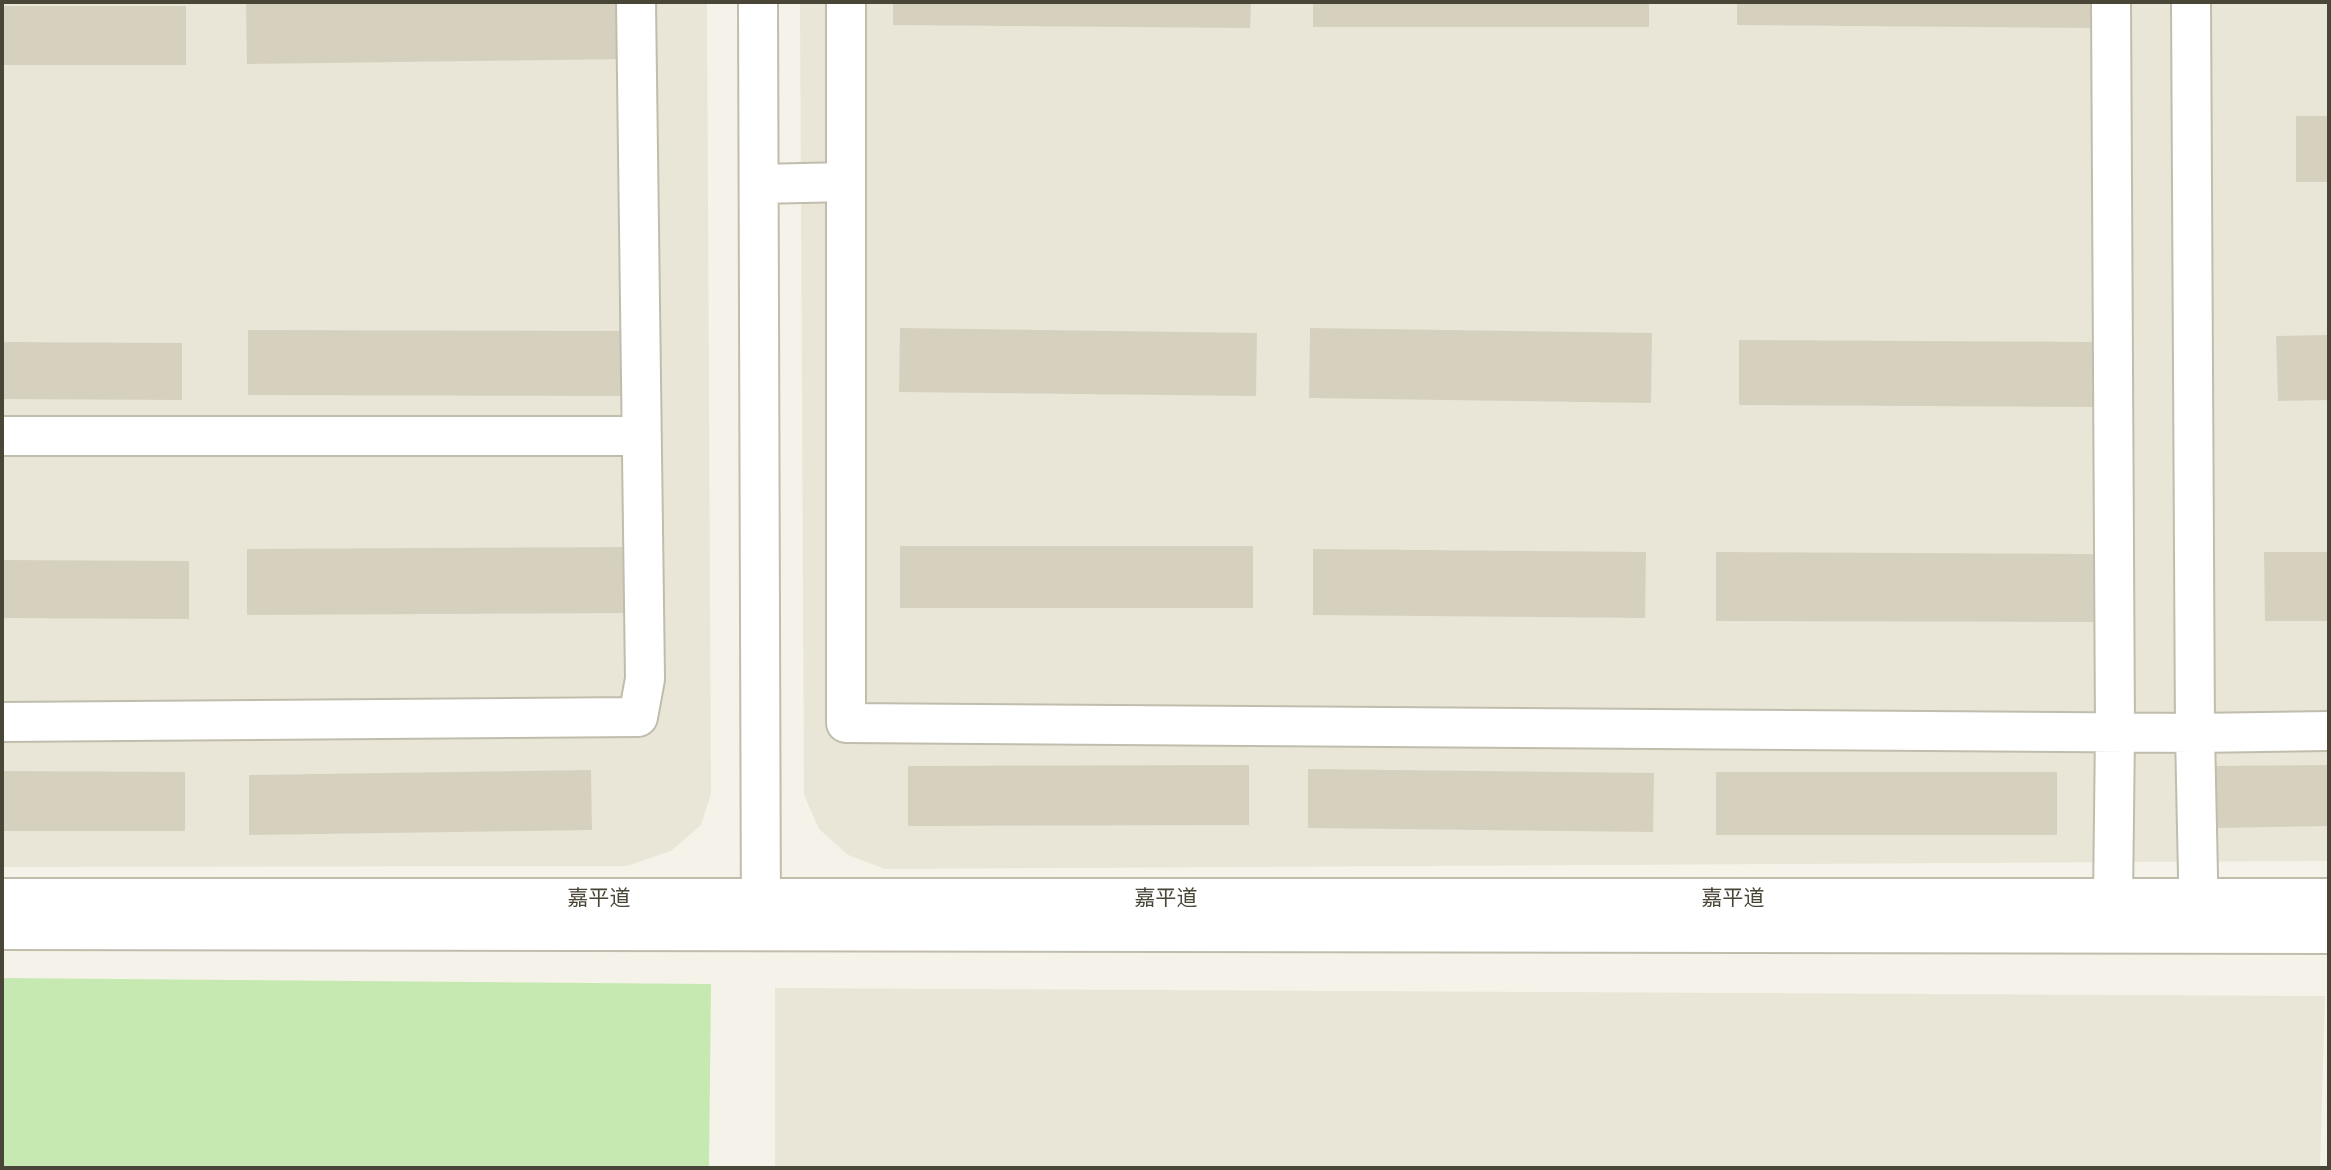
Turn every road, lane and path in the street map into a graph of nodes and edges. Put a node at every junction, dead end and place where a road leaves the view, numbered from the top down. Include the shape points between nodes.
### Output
1 (636, 2) edge
2 (758, 2) edge
3 (846, 2) edge
4 (2111, 2) edge
5 (2191, 2) edge
6 (846, 182) junction
7 (759, 184) junction
8 (2, 436) edge
9 (641, 436) junction
10 (2, 722) edge
11 (2329, 731) edge
12 (2115, 732) junction
13 (2195, 733) junction
14 (2, 898) edge
15 (2329, 898) edge
16 (762, 916) junction
17 (2199, 916) junction
18 (2114, 917) junction
19 (2, 930) edge
20 (2329, 934) edge

1 - 9 street
2 - 7 street
3 - 6 street
4 - 12 street
5 - 13 street
6 - 7 street
6 - 12 street via 846,723
7 - 16 street
8 - 9 street
9 - 10 street via 645,679 638,717
11 - 13 street
12 - 13 street
12 - 18 street
13 - 17 street
14 - 16 street, 嘉平道
15 - 17 street, 嘉平道
16 - 18 street, 嘉平道
16 - 19 street, 嘉平道
17 - 18 street, 嘉平道
17 - 20 street, 嘉平道

